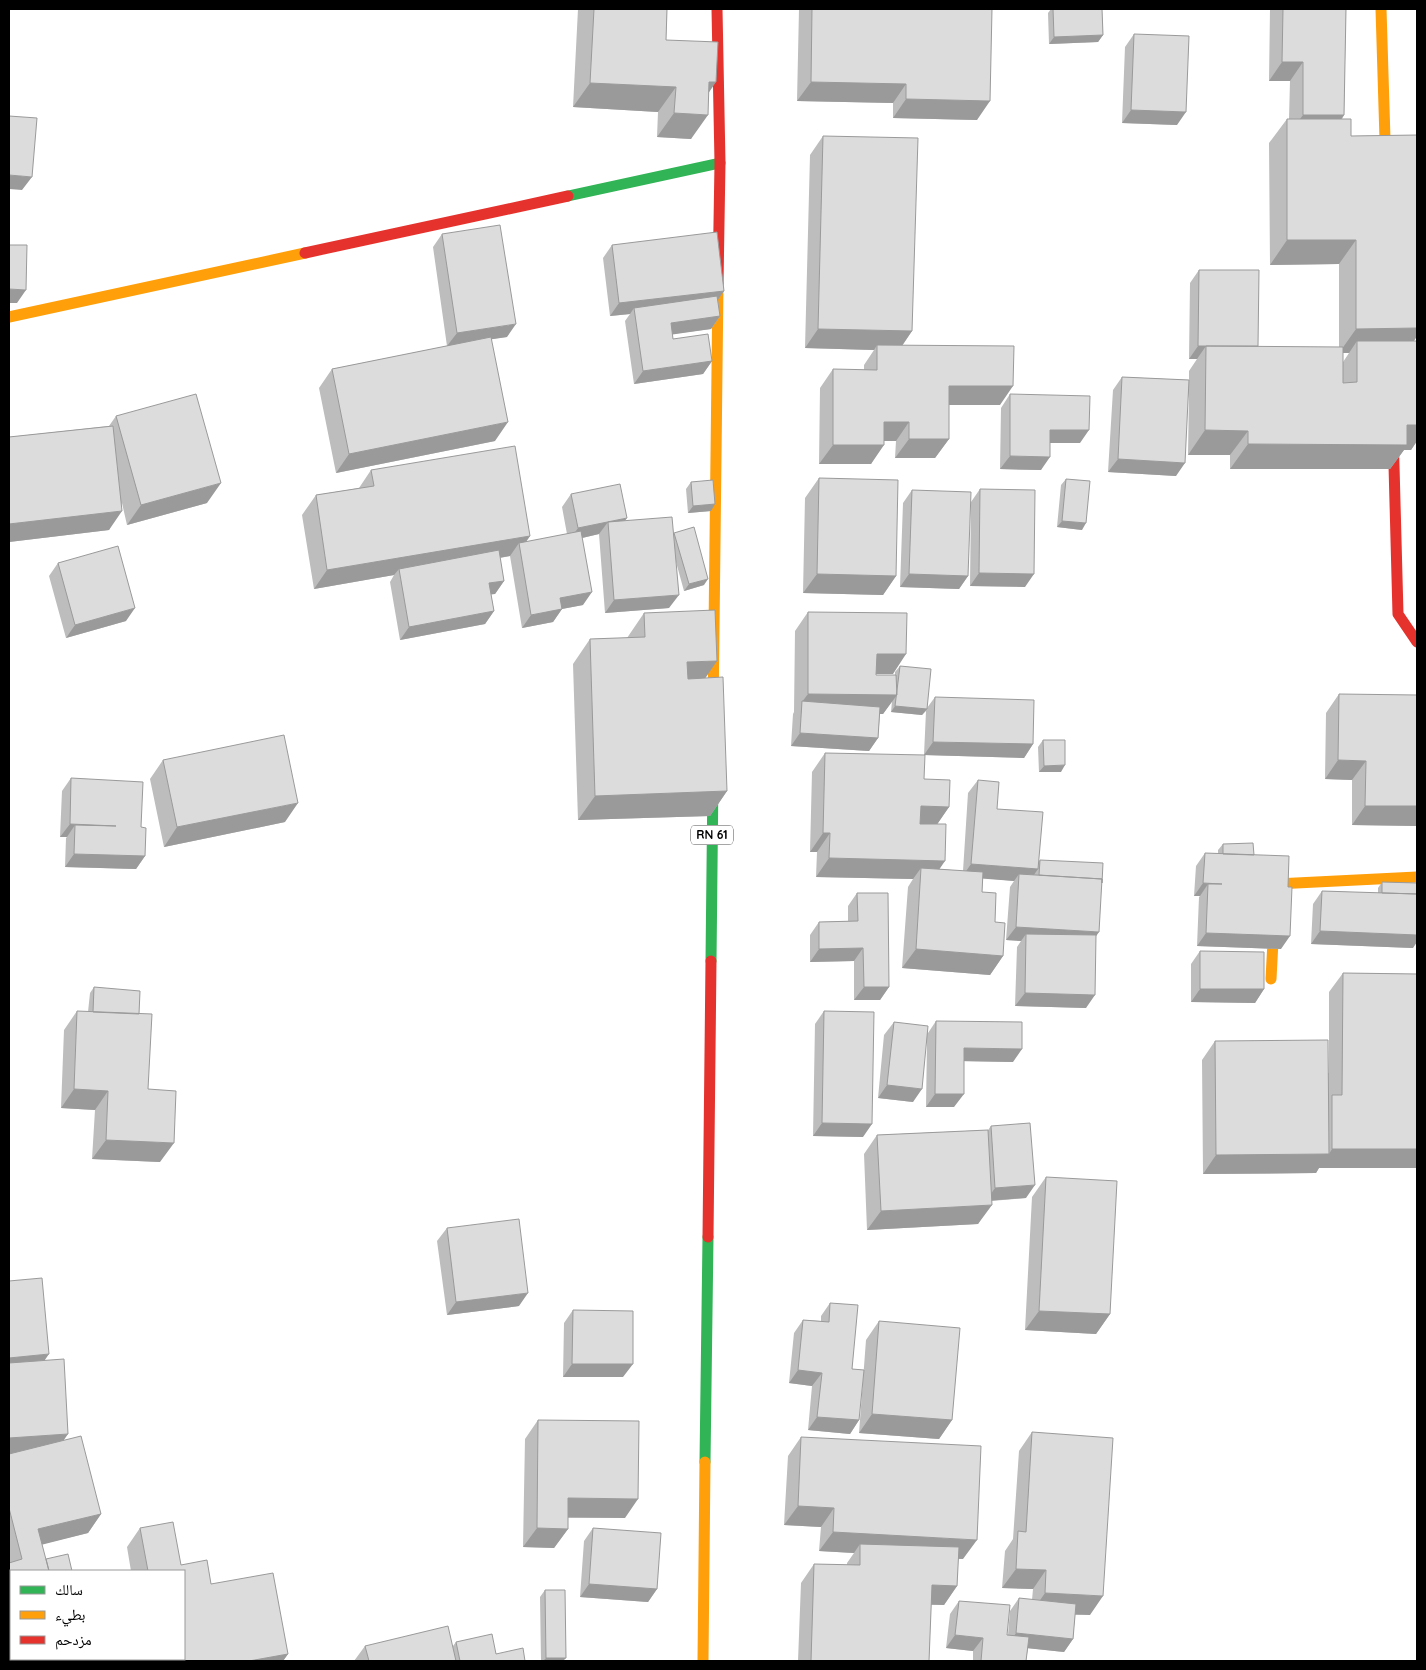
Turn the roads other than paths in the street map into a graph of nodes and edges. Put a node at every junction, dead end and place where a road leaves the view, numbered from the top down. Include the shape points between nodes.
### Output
1 (717, 9) edge
2 (1381, 9) edge
3 (720, 163) junction
4 (1386, 188) edge
5 (9, 317) edge
6 (1392, 416) edge
7 (1417, 642) edge
8 (713, 722) edge
9 (713, 762) edge
10 (1417, 877) edge
11 (1271, 979) dead end
12 (703, 1661) edge

1 - 3 main road
2 - 4 main road
3 - 5 main road
3 - 8 main road
6 - 7 main road via 1398,614
9 - 12 main road, RN 61
10 - 11 main road via 1276,884

